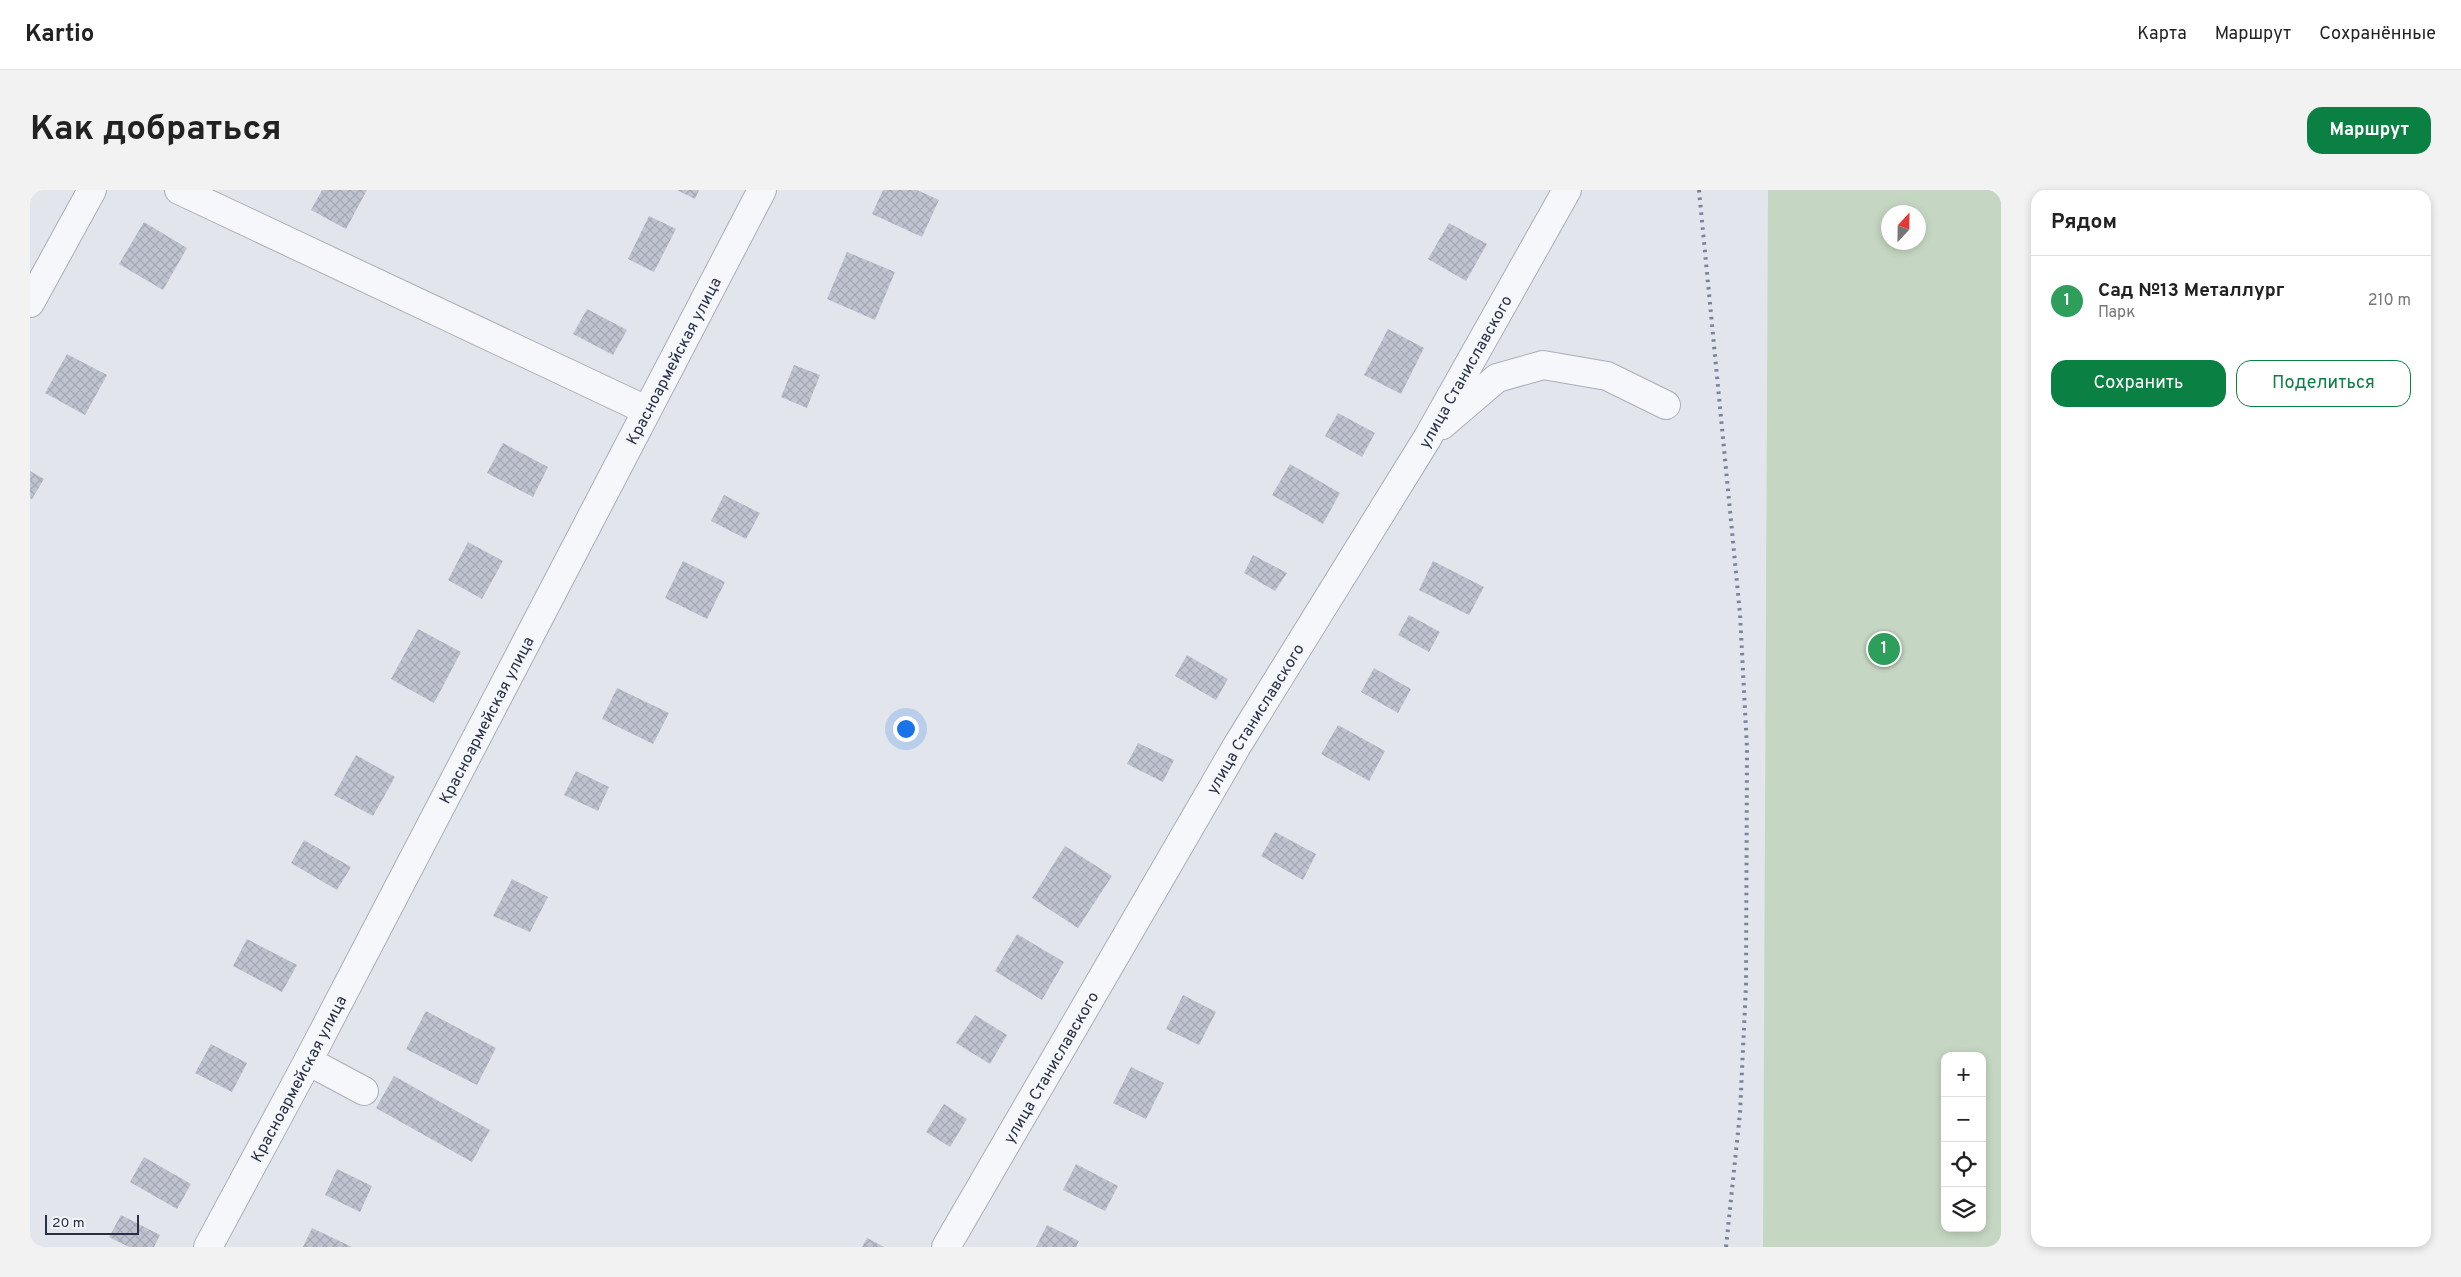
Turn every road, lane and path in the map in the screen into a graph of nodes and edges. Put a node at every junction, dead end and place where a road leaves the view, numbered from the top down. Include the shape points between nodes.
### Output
1 (92, 190) edge
2 (179, 190) edge
3 (762, 190) edge
4 (1567, 190) edge
5 (30, 303) edge
6 (1666, 404) dead end
7 (646, 410) junction
8 (1428, 437) junction
9 (308, 1061) junction
10 (364, 1091) dead end
11 (208, 1247) edge
12 (946, 1247) edge

1 - 5 street
2 - 7 street
3 - 7 street, Красноармейская улица
4 - 8 street, улица Станиславского
6 - 8 street via 1607,376 1543,364 1497,378
7 - 9 street, Красноармейская улица
8 - 12 street, улица Станиславского via 1238,744
9 - 10 street
9 - 11 street, Красноармейская улица

